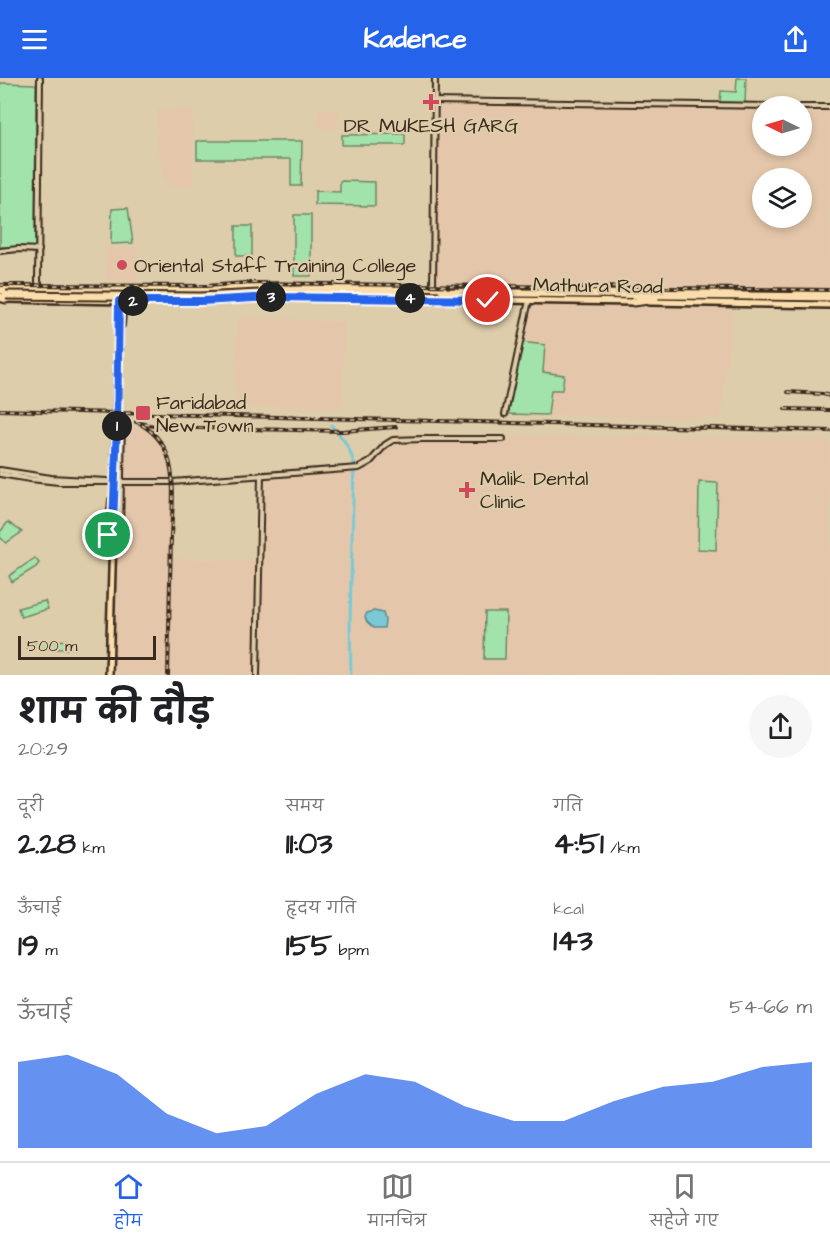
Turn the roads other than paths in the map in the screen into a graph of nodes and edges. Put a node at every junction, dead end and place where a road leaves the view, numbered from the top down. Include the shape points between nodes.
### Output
1 (39, 78) edge
2 (434, 78) edge
3 (434, 101) junction
4 (752, 106) edge
5 (812, 107) edge
6 (830, 107) edge
7 (0, 250) edge
8 (38, 250) junction
9 (302, 287) junction
10 (34, 288) junction
11 (42, 288) junction
12 (108, 289) junction
13 (121, 289) junction
14 (133, 289) junction
15 (432, 289) junction
16 (271, 290) junction
17 (329, 292) junction
18 (3, 293) edge
19 (821, 293) joint
20 (243, 294) junction
21 (800, 296) junction
22 (524, 297) junction
23 (432, 299) junction
24 (655, 299) junction
25 (830, 299) edge
26 (634, 302) junction
27 (121, 303) junction
28 (505, 414) dead end
29 (122, 418) dead end
30 (503, 439) dead end
31 (0, 472) edge
32 (261, 475) junction
33 (112, 482) junction
34 (120, 482) junction
35 (113, 552) junction
36 (111, 675) edge
37 (257, 675) edge

1 - 8 street
2 - 3 street
3 - 4 street
3 - 15 street
5 - 6 street
7 - 8 street
8 - 10 street
8 - 11 street via 38,282
9 - 15 main road, Mathura Road
9 - 16 main road, Mathura Road
9 - 17 highway
10 - 11 main road, Mathura Road
10 - 18 main road, Mathura Road
11 - 12 main road, Mathura Road
12 - 13 main road, Mathura Road
12 - 27 main road
13 - 14 main road, Mathura Road
13 - 27 main road
14 - 16 main road, Mathura Road
14 - 27 main road
15 - 21 main road, Mathura Road
15 - 23 street
16 - 17 highway
16 - 18 highway, bridge via 200,297
16 - 20 highway
16 - 20 highway
17 - 20 highway, Mathura Road
17 - 22 highway, bridge
18 - 20 highway, bridge
18 - 27 main road, Mathura Road
19 - 21 highway
19 - 25 main road
20 - 23 main road, Mathura Road
20 - 27 main road, Mathura Road via 202,301
21 - 22 highway
21 - 25 highway, Mathura Road
22 - 23 main road, Mathura Road
22 - 24 highway
22 - 26 main road, Mathura Road
22 - 28 street
24 - 25 highway, Mathura Road
24 - 26 highway
25 - 26 main road, Mathura Road
27 - 35 main road, bridge
29 - 34 street
30 - 32 street via 393,440 363,466
31 - 33 street
32 - 34 street
32 - 37 street
33 - 34 street
33 - 35 street via 108,535
34 - 35 street via 119,540
35 - 36 main road

